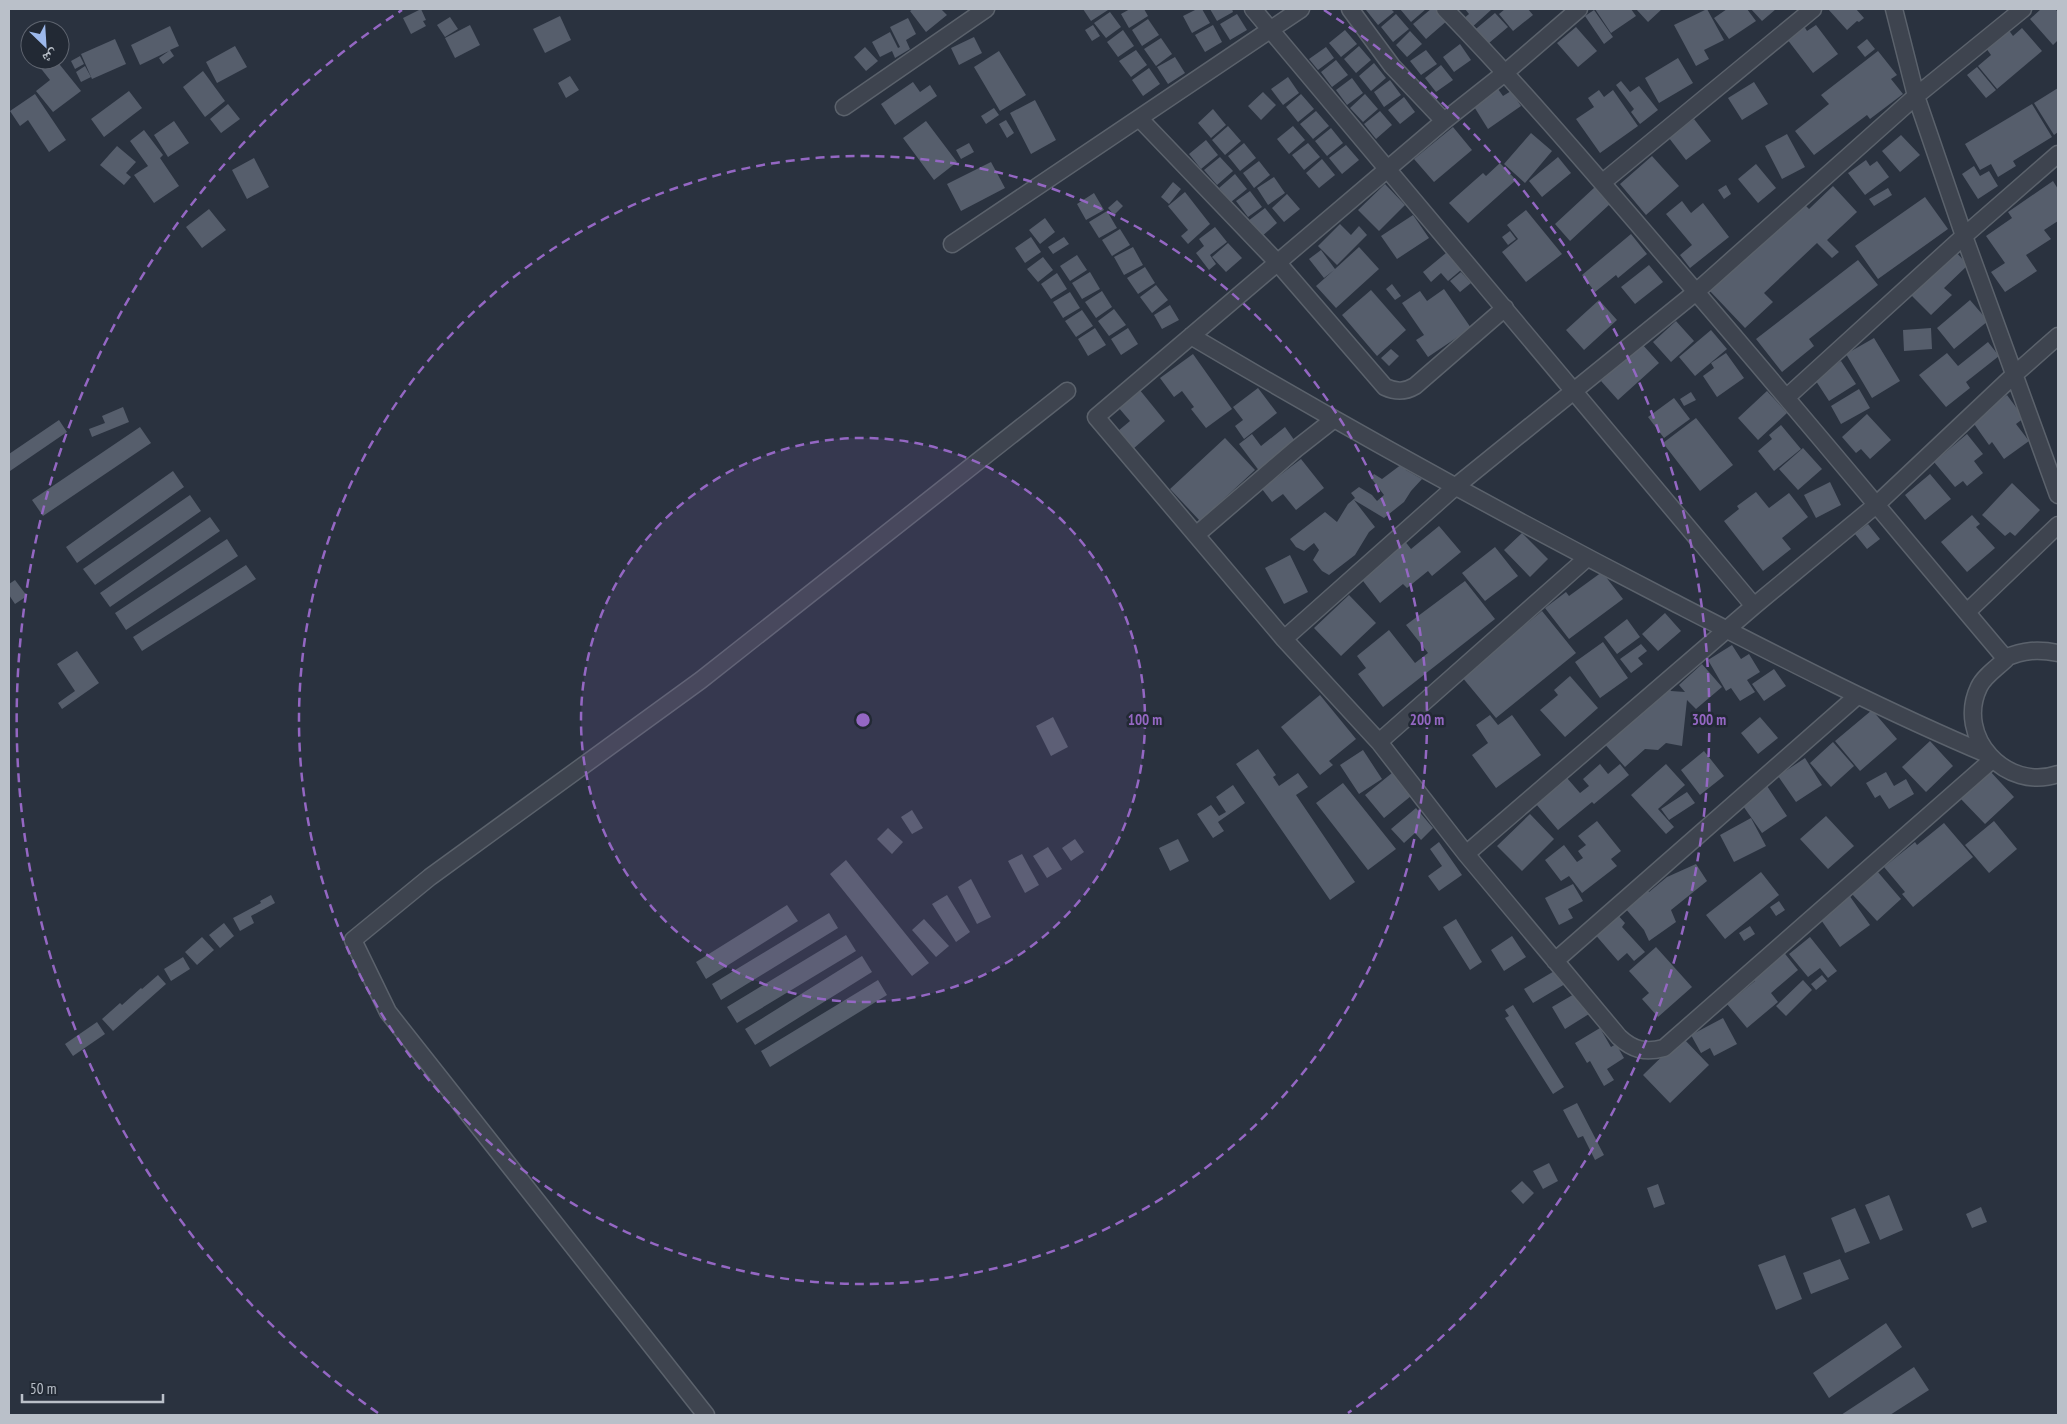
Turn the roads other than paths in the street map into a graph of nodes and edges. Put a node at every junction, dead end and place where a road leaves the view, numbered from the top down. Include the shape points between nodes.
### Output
1 (986, 9) edge
2 (1253, 9) edge
3 (1301, 9) edge
4 (1350, 9) edge
5 (1445, 9) edge
6 (1579, 9) edge
7 (1813, 9) edge
8 (1894, 9) edge
9 (2023, 9) edge
10 (1269, 30) junction
11 (1506, 72) junction
12 (1916, 96) junction
13 (844, 107) dead end
14 (1138, 118) junction
15 (1444, 121) junction
16 (2058, 154) edge
17 (1388, 168) junction
18 (1603, 182) junction
19 (1964, 236) junction
20 (952, 244) dead end
21 (1277, 262) junction
22 (1696, 292) junction
23 (1505, 308) junction
24 (1190, 336) junction
25 (2058, 336) edge
26 (2015, 374) junction
27 (1066, 391) dead end
28 (1574, 392) junction
29 (1787, 397) junction
30 (1333, 420) junction
31 (1455, 487) junction
32 (2058, 495) edge
33 (1876, 505) junction
34 (2058, 525) edge
35 (1196, 535) junction
36 (1587, 558) junction
37 (1754, 606) junction
38 (1967, 612) junction
39 (1726, 630) junction
40 (1284, 639) junction
41 (2058, 653) edge
42 (2006, 659) junction
43 (1856, 697) junction
44 (1379, 742) junction
45 (1991, 758) junction
46 (2058, 774) edge
47 (1466, 854) junction
48 (1556, 960) junction
49 (706, 1415) edge

1 - 13 street
2 - 10 street
3 - 10 street
4 - 15 street via 1392,66
5 - 11 street
6 - 11 street
7 - 18 street
8 - 12 street
9 - 12 street
10 - 14 street
10 - 17 street
11 - 15 street
11 - 18 street
12 - 19 street
12 - 22 street
14 - 20 street
14 - 21 street
15 - 17 street
16 - 19 street
17 - 21 street
17 - 23 street
18 - 22 street
19 - 26 street
19 - 29 street
21 - 23 street via 1385,387 1398,391 1415,386
21 - 24 street
22 - 28 street
22 - 29 street
23 - 28 street
24 - 30 street
24 - 35 street via 1096,417
25 - 26 street
26 - 32 street
26 - 33 street
27 - 49 street via 701,680 430,878 353,940 388,1012
28 - 31 street
28 - 37 street
29 - 33 street
30 - 31 street
30 - 35 street
31 - 36 street
31 - 40 street
33 - 37 street
33 - 38 street
34 - 38 street
35 - 40 street
36 - 39 street
36 - 44 street
37 - 39 street
38 - 42 street
39 - 43 street
39 - 47 street
40 - 44 street
41 - 42 street via 2041,649 2023,651
42 - 45 street via 1980,685 1973,703 1973,722 1978,740
43 - 45 street
43 - 48 street
44 - 47 street
45 - 46 street via 2022,777
45 - 48 street via 1664,1048 1652,1051 1628,1045
47 - 48 street

